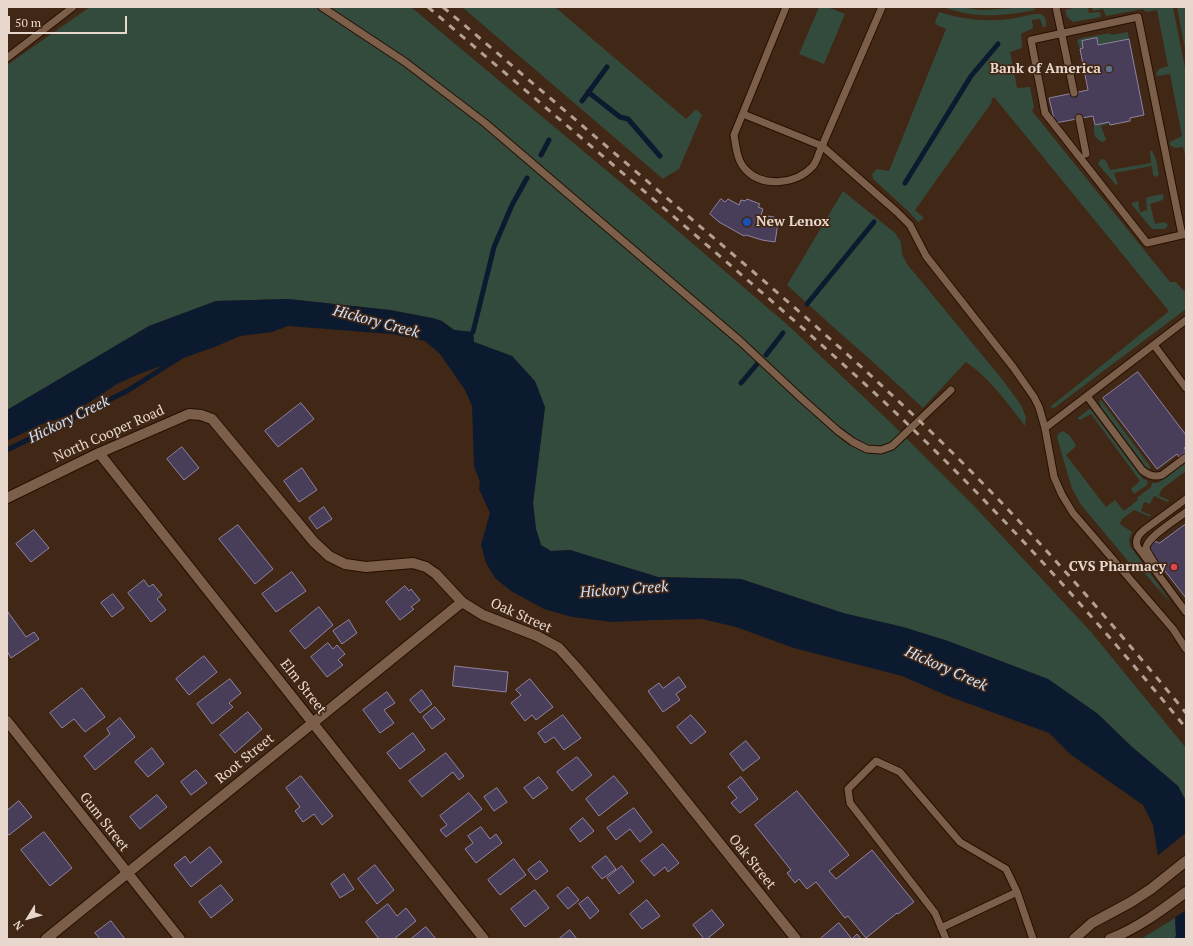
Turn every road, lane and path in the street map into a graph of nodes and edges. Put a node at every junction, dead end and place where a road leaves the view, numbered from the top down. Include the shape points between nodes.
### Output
1 (73, 7) edge
2 (322, 7) edge
3 (786, 7) edge
4 (882, 7) edge
5 (1056, 7) edge
6 (1060, 34) junction
7 (7, 58) edge
8 (1074, 93) dead end
9 (743, 114) junction
10 (1079, 118) dead end
11 (822, 146) junction
12 (1086, 154) dead end
13 (1184, 235) edge
14 (1186, 320) edge
15 (1154, 345) junction
16 (1186, 388) edge
17 (951, 390) dead end
18 (1087, 396) junction
19 (1045, 428) junction
20 (222, 430) joint
21 (99, 452) junction
22 (1186, 457) edge
23 (7, 498) edge
24 (1186, 499) edge
25 (1186, 512) edge
26 (1161, 579) junction
27 (462, 602) junction
28 (1186, 612) edge
29 (1186, 649) edge
30 (7, 721) edge
31 (313, 722) junction
32 (1186, 861) edge
33 (127, 873) junction
34 (1017, 892) junction
35 (1186, 892) edge
36 (941, 928) junction
37 (46, 939) edge
38 (180, 939) edge
39 (484, 939) edge
40 (796, 939) edge
41 (946, 939) edge
42 (1033, 939) edge
43 (1074, 939) edge
44 (1110, 939) edge

1 - 7 lane
2 - 17 lane via 405,62 485,123 740,341 853,442 867,449 881,450 892,446
3 - 9 lane
4 - 11 lane
5 - 6 lane
6 - 8 lane
6 - 13 lane via 1138,17
6 - 13 lane via 1031,40 1045,113 1147,243
9 - 11 lane
9 - 11 lane via 734,135 738,155 746,169 758,178 775,182 804,173 813,165
10 - 12 lane
11 - 19 lane via 910,225 926,256 1034,397
14 - 15 lane
15 - 16 lane
15 - 18 lane
18 - 19 lane
18 - 22 lane via 1142,470 1148,474 1162,475
19 - 29 lane via 1054,477 1062,495 1073,512 1173,629
20 - 21 street, North Cooper Road via 212,419 189,414
20 - 27 street, Oak Street via 314,542 329,556 345,564 366,567 413,563 426,567
21 - 23 street, North Cooper Road
21 - 31 street, Elm Street
24 - 26 lane via 1137,538 1137,546
25 - 26 lane via 1150,540 1146,548
26 - 28 lane
27 - 31 street, Root Street
27 - 40 street, Oak Street via 483,615 537,636 559,648
30 - 33 street, Gum Street
31 - 33 street, Root Street
31 - 39 street, Elm Street
32 - 43 street via 1151,889 1092,923
33 - 37 street, Root Street
33 - 38 street, Gum Street
34 - 36 lane
34 - 36 lane via 1006,869 960,842 900,772 876,761 848,789 850,803 935,913
34 - 42 lane
35 - 44 street via 1142,924
36 - 41 lane

